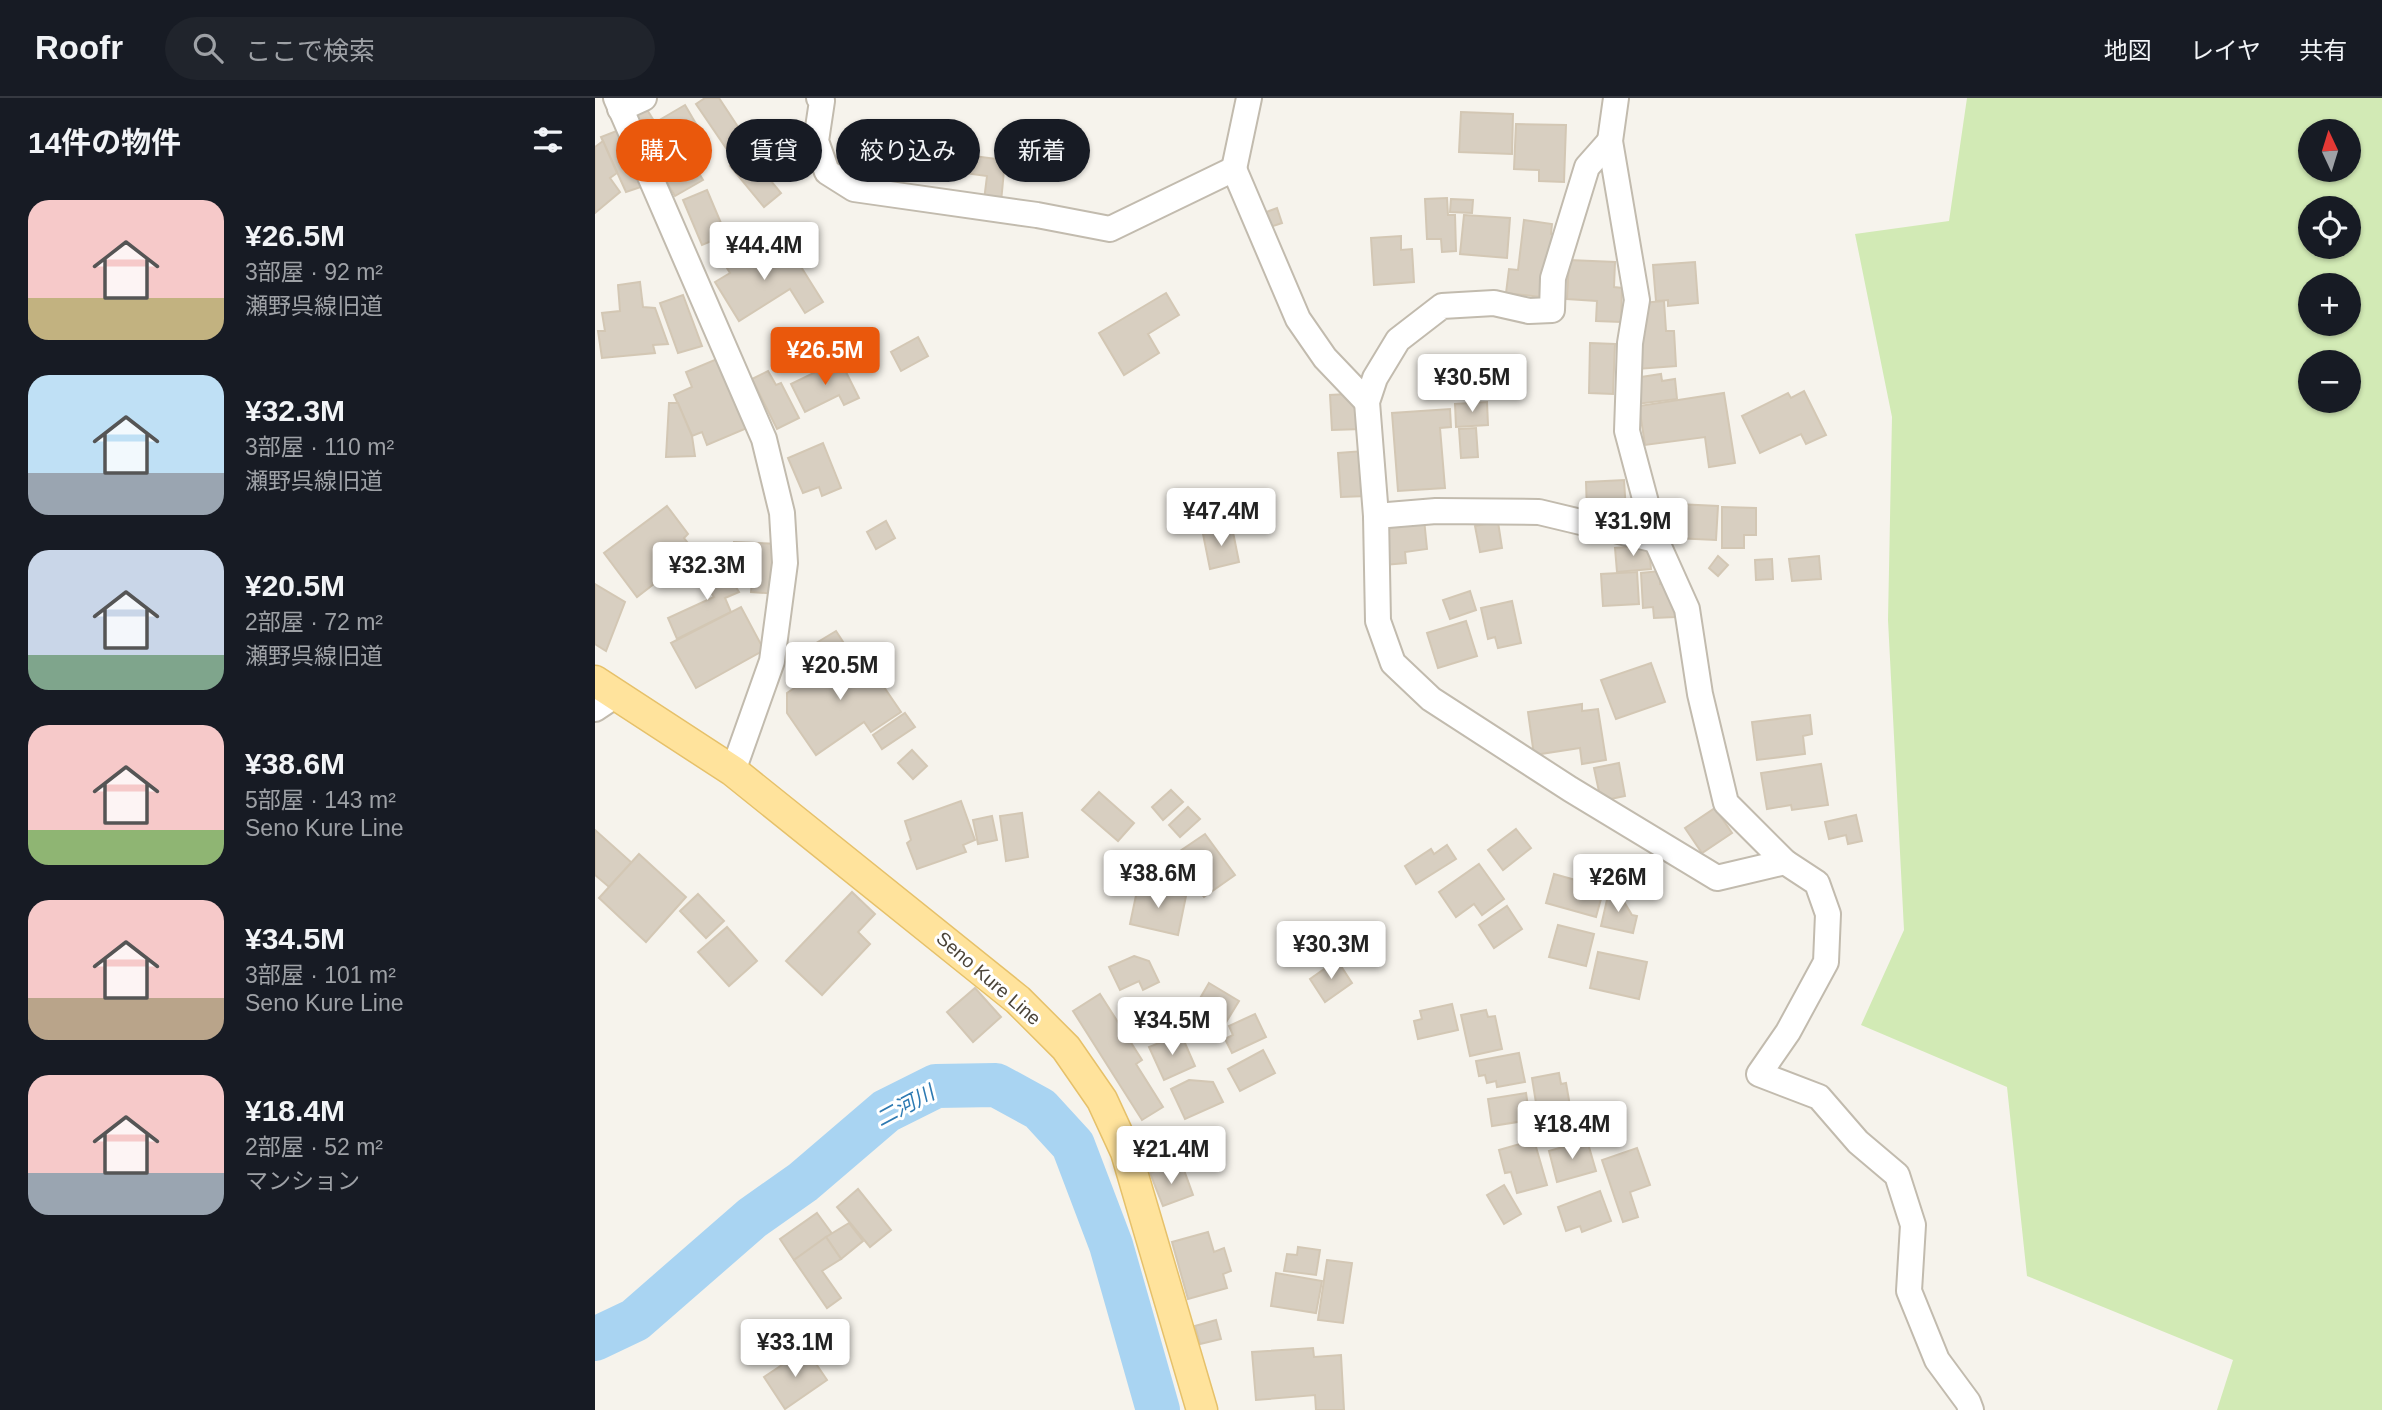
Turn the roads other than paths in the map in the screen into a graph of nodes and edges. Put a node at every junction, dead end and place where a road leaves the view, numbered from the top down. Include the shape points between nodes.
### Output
1 (644, 98) edge
2 (819, 98) edge
3 (1249, 98) edge
4 (1616, 98) edge
5 (618, 104) edge
6 (1610, 141) junction
7 (1234, 169) junction
8 (1367, 402) junction
9 (1376, 516) junction
10 (1656, 540) junction
11 (602, 695) edge
12 (733, 771) junction
13 (1785, 862) junction
14 (1202, 1410) edge
15 (1971, 1410) edge

1 - 5 street
2 - 7 street via 815,141 827,172 854,189 1110,229
3 - 7 street
4 - 6 street
5 - 12 street via 764,439 782,513 785,563 772,661
6 - 8 street via 1587,167 1553,278 1552,310 1529,311 1494,303 1443,306 1398,340 1375,378
6 - 10 street via 1637,300 1630,343 1627,431
7 - 8 street via 1298,319 1325,358
8 - 9 street
9 - 10 street via 1436,511 1539,512
9 - 13 street via 1378,621 1393,663 1431,699 1717,878
10 - 13 street via 1687,609 1700,694 1726,803
11 - 12 main road, Seno Kure Line
12 - 14 main road, Seno Kure Line via 1008,991 1066,1048 1102,1100 1126,1152
13 - 15 street via 1817,883 1828,914 1826,962 1759,1074 1819,1097 1858,1142 1897,1175 1913,1225 1909,1291 1937,1360

